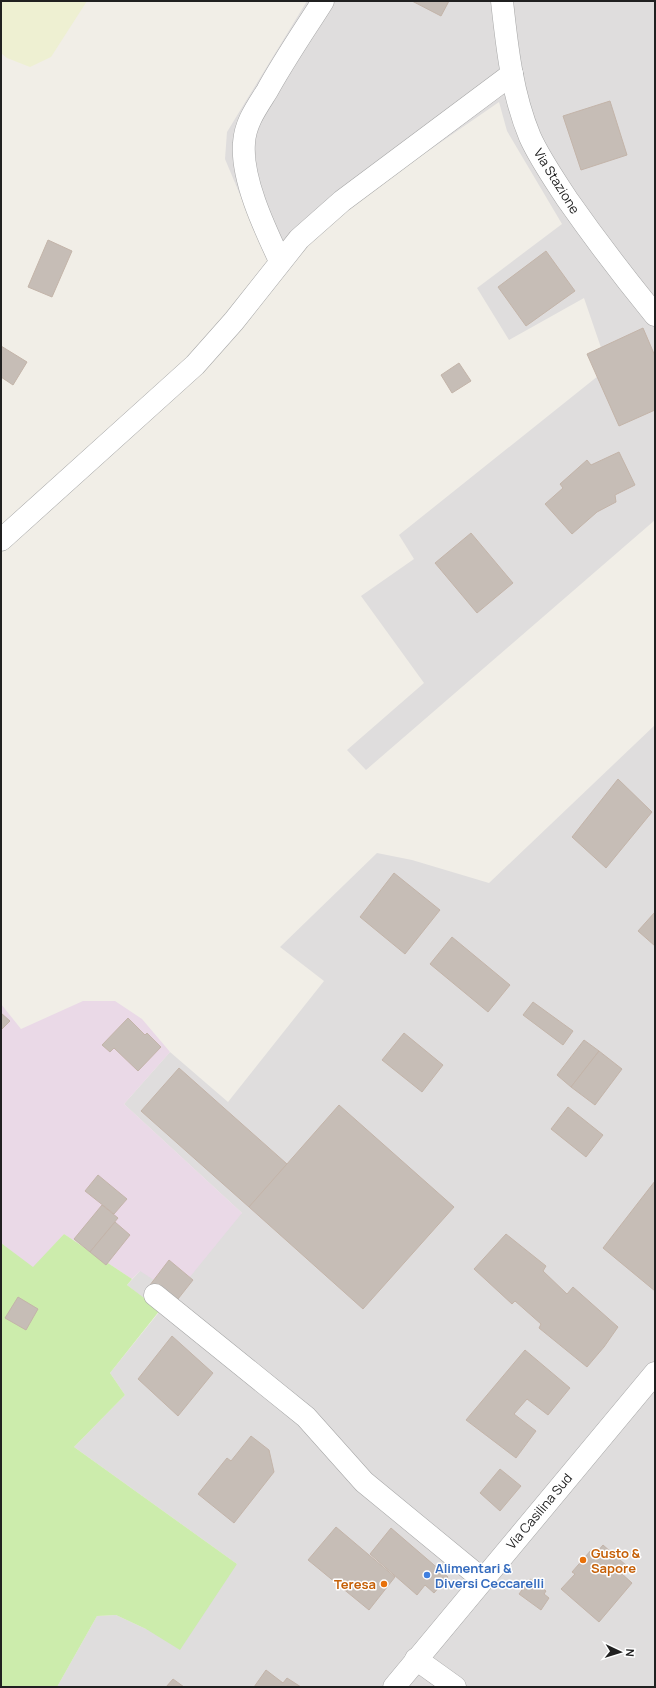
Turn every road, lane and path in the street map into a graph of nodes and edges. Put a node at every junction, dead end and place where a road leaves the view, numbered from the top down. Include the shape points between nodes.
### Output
1 (323, 1) edge
2 (502, 1) edge
3 (512, 74) junction
4 (280, 261) junction
5 (655, 315) edge
6 (1, 540) edge
7 (155, 1295) dead end
8 (655, 1373) edge
9 (482, 1579) junction
10 (416, 1659) junction
11 (394, 1687) edge
12 (455, 1687) edge

1 - 4 street via 249,122 244,142 245,162 258,212
2 - 3 street, Via Stazione
3 - 4 street via 329,211
3 - 5 street, Via Stazione via 524,119 543,163 601,248
4 - 6 street via 234,321 195,365
7 - 9 street via 306,1417 364,1482
8 - 9 street, Via Casilina Sud
9 - 10 street, Via Casilina Sud
10 - 11 street, Via Casilina Sud
10 - 12 street

